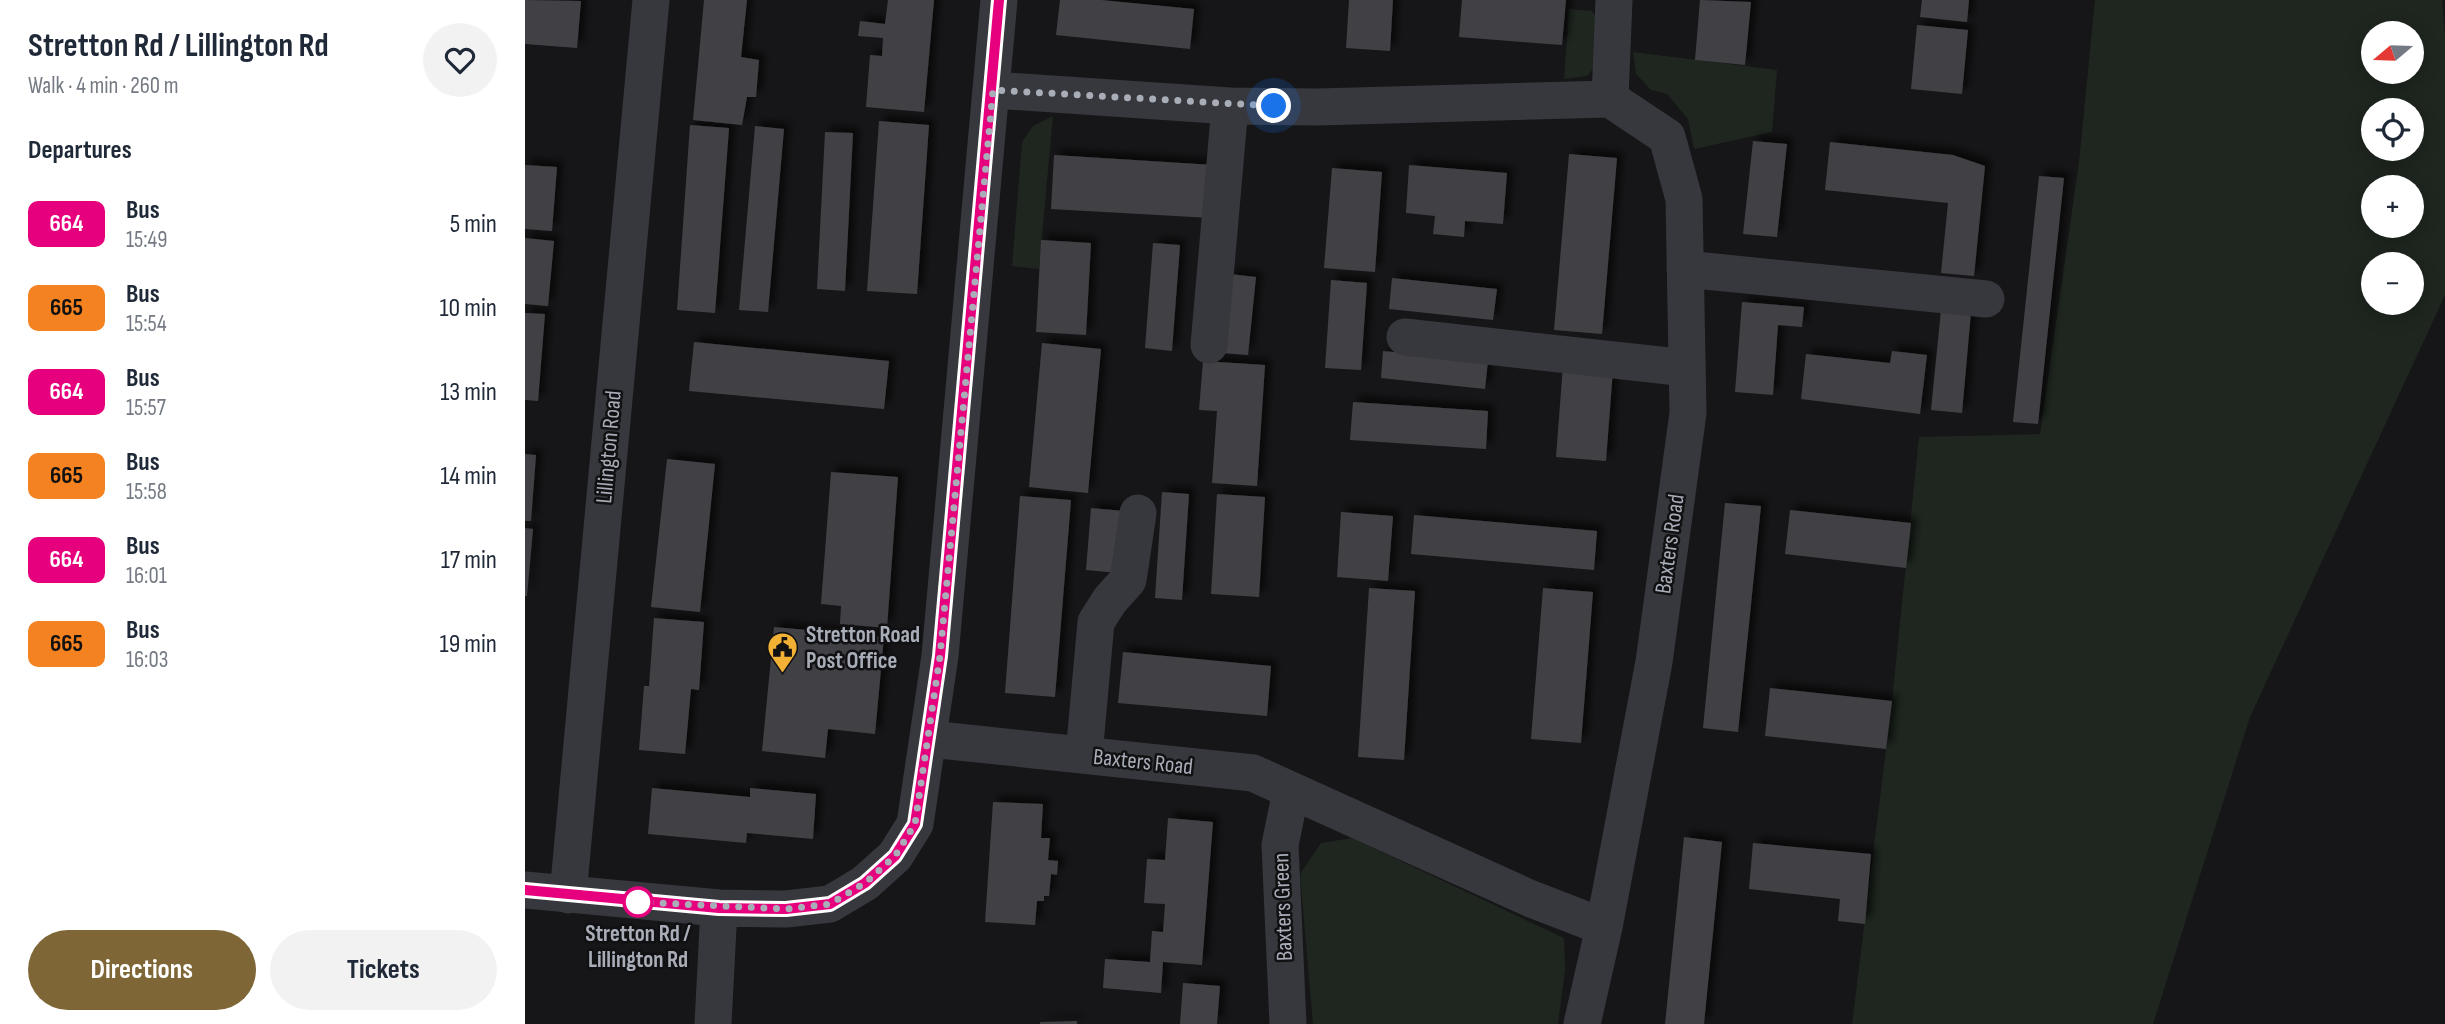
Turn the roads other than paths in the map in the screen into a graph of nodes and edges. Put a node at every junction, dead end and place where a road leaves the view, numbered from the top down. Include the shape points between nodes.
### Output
1 (651, 0) edge
2 (999, 0) edge
3 (1614, 0) edge
4 (993, 90) junction
5 (1610, 99) junction
6 (1230, 106) junction
7 (1685, 270) junction
8 (1986, 299) dead end
9 (1405, 337) dead end
10 (1209, 345) dead end
11 (1687, 368) junction
12 (1138, 513) dead end
13 (930, 739) junction
14 (1084, 755) junction
15 (1291, 791) junction
16 (525, 890) edge
17 (568, 895) junction
18 (719, 908) junction
19 (1604, 927) junction
20 (713, 1024) edge
21 (1288, 1024) edge
22 (1582, 1024) edge

1 - 17 street, Lillington Road
2 - 4 street
3 - 5 street
4 - 6 street
4 - 13 street
5 - 6 street
5 - 7 street, Baxters Road via 1667,138 1684,199
6 - 10 street
7 - 8 street
7 - 11 street, Baxters Road
9 - 11 street
11 - 19 street, Baxters Road via 1688,413 1654,662
12 - 14 street via 1128,580 1096,622
13 - 14 street, Baxters Road
13 - 18 street via 915,824 895,856 865,883 830,904
14 - 15 street, Baxters Road via 1253,773
15 - 19 street, Baxters Road
15 - 21 street, Baxters Green via 1280,845
16 - 17 street
17 - 18 street
18 - 20 street
19 - 22 street

